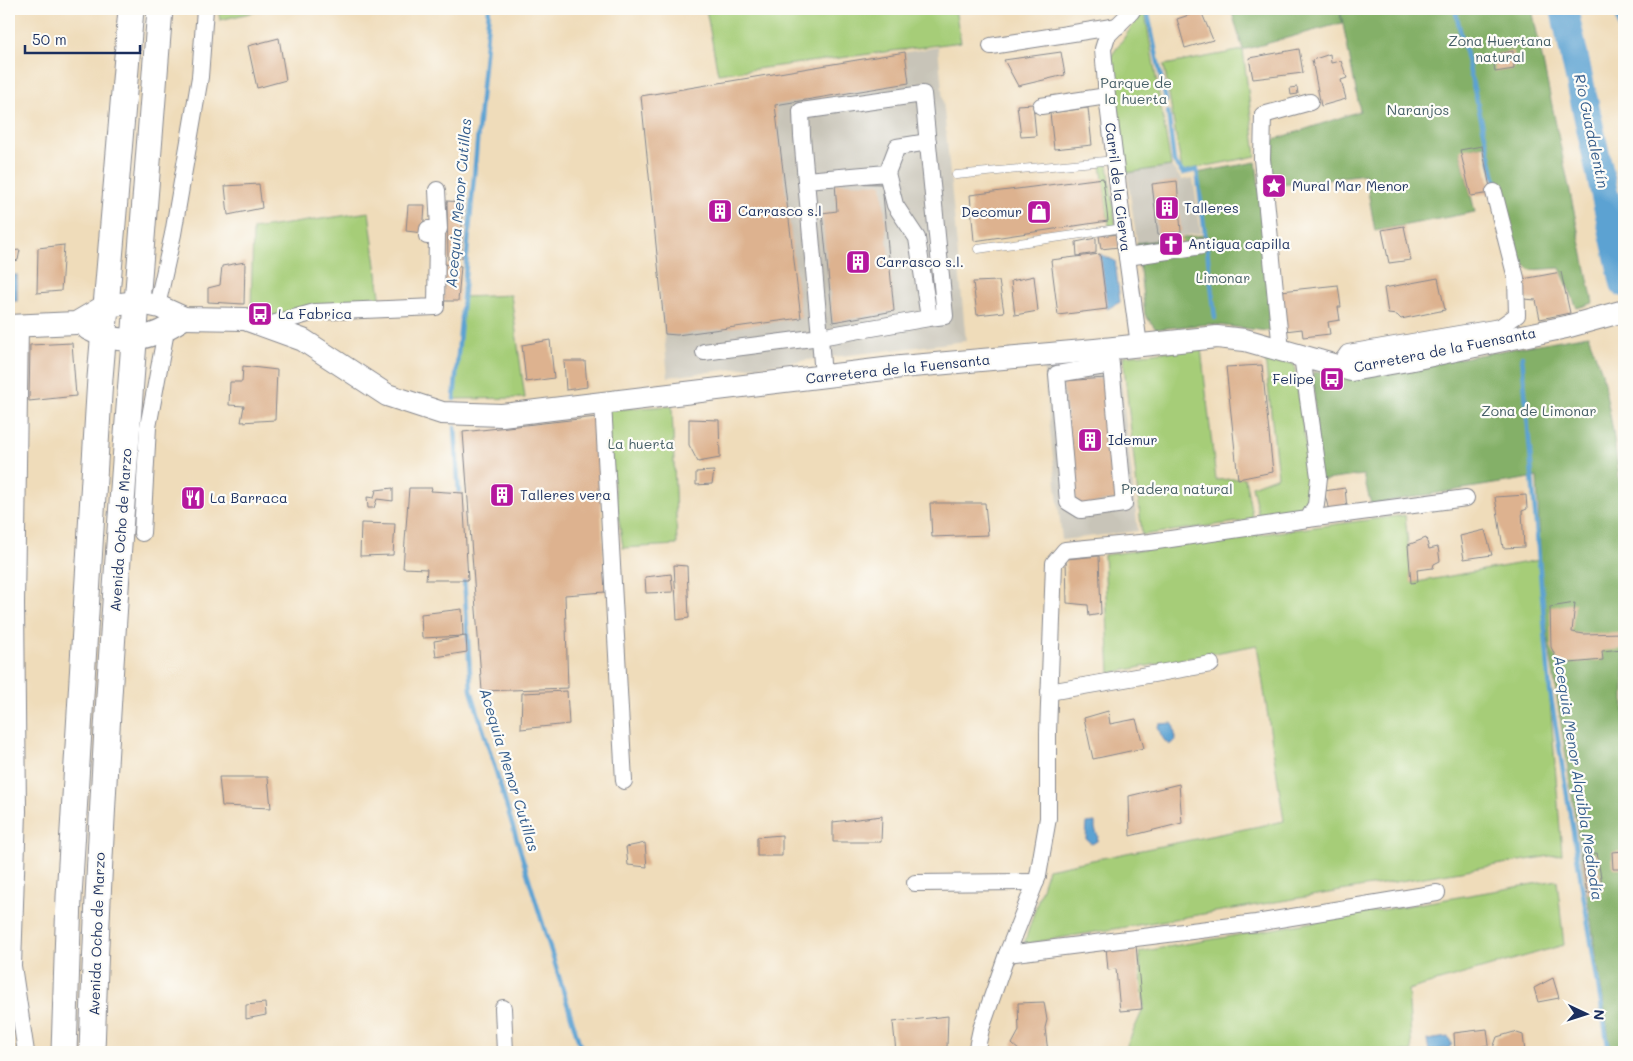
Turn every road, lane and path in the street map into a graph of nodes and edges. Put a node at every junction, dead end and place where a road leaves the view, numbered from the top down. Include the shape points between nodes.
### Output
1 (131, 9) edge
2 (160, 9) edge
3 (205, 9) edge
4 (1132, 9) edge
5 (1118, 26) junction
6 (991, 46) dead end
7 (1107, 96) junction
8 (1310, 102) dead end
9 (1041, 106) dead end
10 (928, 142) junction
11 (1115, 160) junction
12 (887, 173) junction
13 (956, 175) dead end
14 (437, 190) dead end
15 (1494, 192) dead end
16 (1123, 228) junction
17 (1202, 246) dead end
18 (978, 249) dead end
19 (1127, 257) junction
20 (147, 304) junction
21 (105, 306) junction
22 (1624, 311) edge
23 (184, 318) junction
24 (929, 318) junction
25 (76, 323) junction
26 (14, 325) edge
27 (265, 326) junction
28 (166, 331) junction
29 (820, 336) junction
30 (103, 337) junction
31 (135, 340) junction
32 (1139, 345) junction
33 (704, 352) dead end
34 (1291, 353) junction
35 (1110, 357) junction
36 (1338, 367) junction
37 (823, 377) junction
38 (603, 403) junction
39 (1466, 498) dead end
40 (1308, 519) junction
41 (142, 534) dead end
42 (1211, 664) dead end
43 (1049, 692) junction
44 (624, 782) dead end
45 (1036, 882) junction
46 (915, 883) dead end
47 (1436, 893) dead end
48 (1007, 954) junction
49 (502, 1008) dead end
50 (26, 1052) edge
51 (64, 1052) edge
52 (92, 1052) edge
53 (505, 1052) edge
54 (976, 1052) edge

1 - 21 main road, Avenida Ocho de Marzo
2 - 20 main road, Avenida Ocho de Marzo
3 - 20 street via 200,77 173,234
4 - 5 street, Carril de la Cierva
5 - 6 street
5 - 7 street, Carril de la Cierva via 1107,36 1103,49
7 - 9 street
7 - 11 street, Carril de la Cierva
8 - 34 street via 1263,115 1262,152
10 - 12 street via 898,147
10 - 24 street via 945,316
10 - 29 street via 923,94 801,111
11 - 13 lane
11 - 16 street, Carril de la Cierva
12 - 24 street via 895,205 917,238
12 - 29 street via 806,180
14 - 27 street via 439,229 428,229 427,236 437,236 436,306 315,312
15 - 36 street via 1516,278 1516,316 1500,327 1348,352
16 - 18 lane
16 - 19 street, Carril de la Cierva
17 - 19 street
19 - 32 street, Carril de la Cierva
20 - 21 main road
20 - 23 main road
20 - 31 main road, Avenida Ocho de Marzo
21 - 25 main road
21 - 30 main road, Avenida Ocho de Marzo
22 - 36 main road, Carretera de la Fuensanta via 1566,327 1351,370
23 - 27 main road, Carretera de la Fuensanta via 245,319
23 - 28 main road
24 - 29 street
25 - 26 main road
25 - 30 main road
26 - 50 street via 18,811 14,966
27 - 38 main road, Carretera de la Fuensanta via 303,340 386,395 442,413 502,415
28 - 31 main road
28 - 41 street via 148,427
29 - 33 street
29 - 37 street
30 - 31 main road
30 - 51 main road, Avenida Ocho de Marzo via 70,887
31 - 52 main road, Avenida Ocho de Marzo via 97,901
32 - 34 main road, Carretera de la Fuensanta via 1217,337 1245,340
32 - 35 main road, Carretera de la Fuensanta
34 - 36 main road, Carretera de la Fuensanta
34 - 40 street via 1319,477 1316,505
35 - 35 street via 1124,504 1081,510 1068,502 1057,374
35 - 37 main road, Carretera de la Fuensanta via 901,367
37 - 38 main road, Carretera de la Fuensanta
38 - 44 street
39 - 40 street
40 - 43 street via 1150,542 1065,550 1054,563
42 - 43 street
43 - 45 street via 1048,818
45 - 46 street
45 - 48 street
47 - 48 street via 1256,923
48 - 54 street
49 - 53 street

